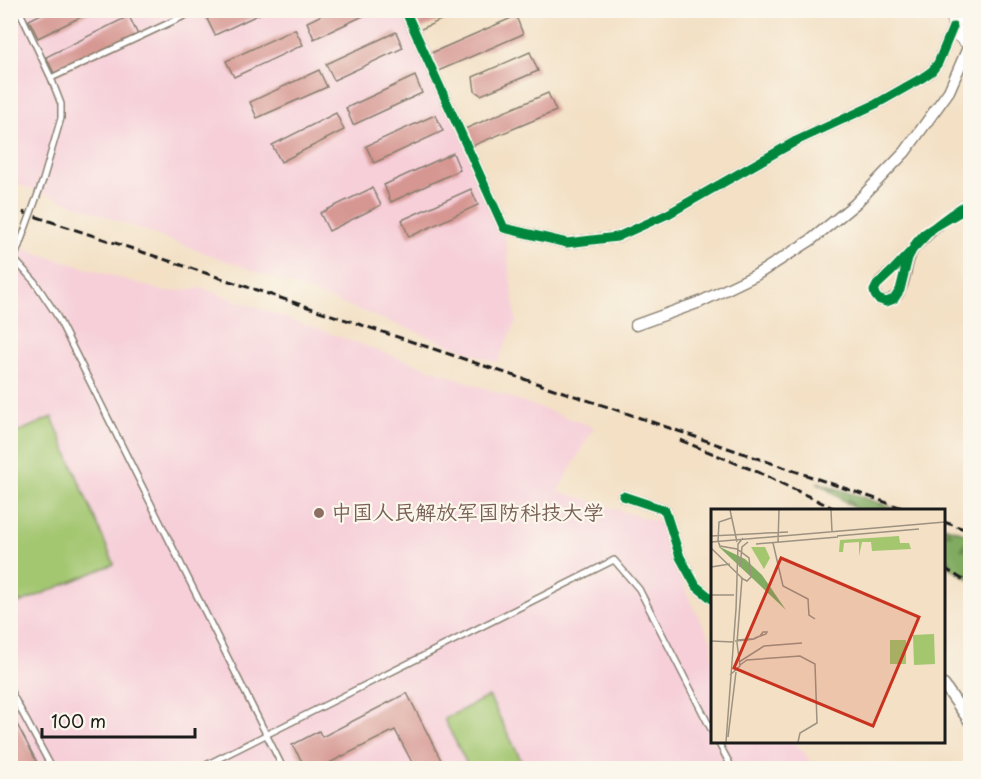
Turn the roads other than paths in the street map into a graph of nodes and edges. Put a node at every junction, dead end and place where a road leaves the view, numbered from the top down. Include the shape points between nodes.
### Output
1 (19, 10) edge
2 (197, 10) edge
3 (405, 10) edge
4 (957, 10) edge
5 (954, 27) junction
6 (970, 43) edge
7 (51, 78) junction
8 (970, 202) edge
9 (970, 206) edge
10 (936, 226) junction
11 (12, 258) edge
12 (636, 324) dead end
13 (623, 496) dead end
14 (711, 597) edge
15 (945, 686) edge
16 (10, 690) edge
17 (970, 722) edge
18 (711, 729) edge
19 (266, 735) junction
20 (719, 743) edge
21 (52, 768) edge
22 (200, 768) edge
23 (283, 768) edge
24 (732, 768) edge

1 - 7 lane
2 - 7 lane
3 - 5 street via 504,228 567,243 617,237 668,214 796,141 885,99 932,71
4 - 5 street
5 - 6 street
6 - 12 street via 943,100 905,152 855,204 811,240 756,275 700,302
7 - 11 lane, bridge via 61,104 61,118 43,180
8 - 10 street, bridge
9 - 10 street
10 - 10 street, bridge via 892,271 877,285 874,291 878,299 894,299 900,290 908,258 916,243
11 - 19 lane via 34,281 56,314
13 - 14 street via 665,510 680,556 696,586
15 - 17 street
16 - 21 lane
18 - 19 lane via 639,589 614,560
19 - 22 lane
19 - 23 lane
20 - 24 lane

